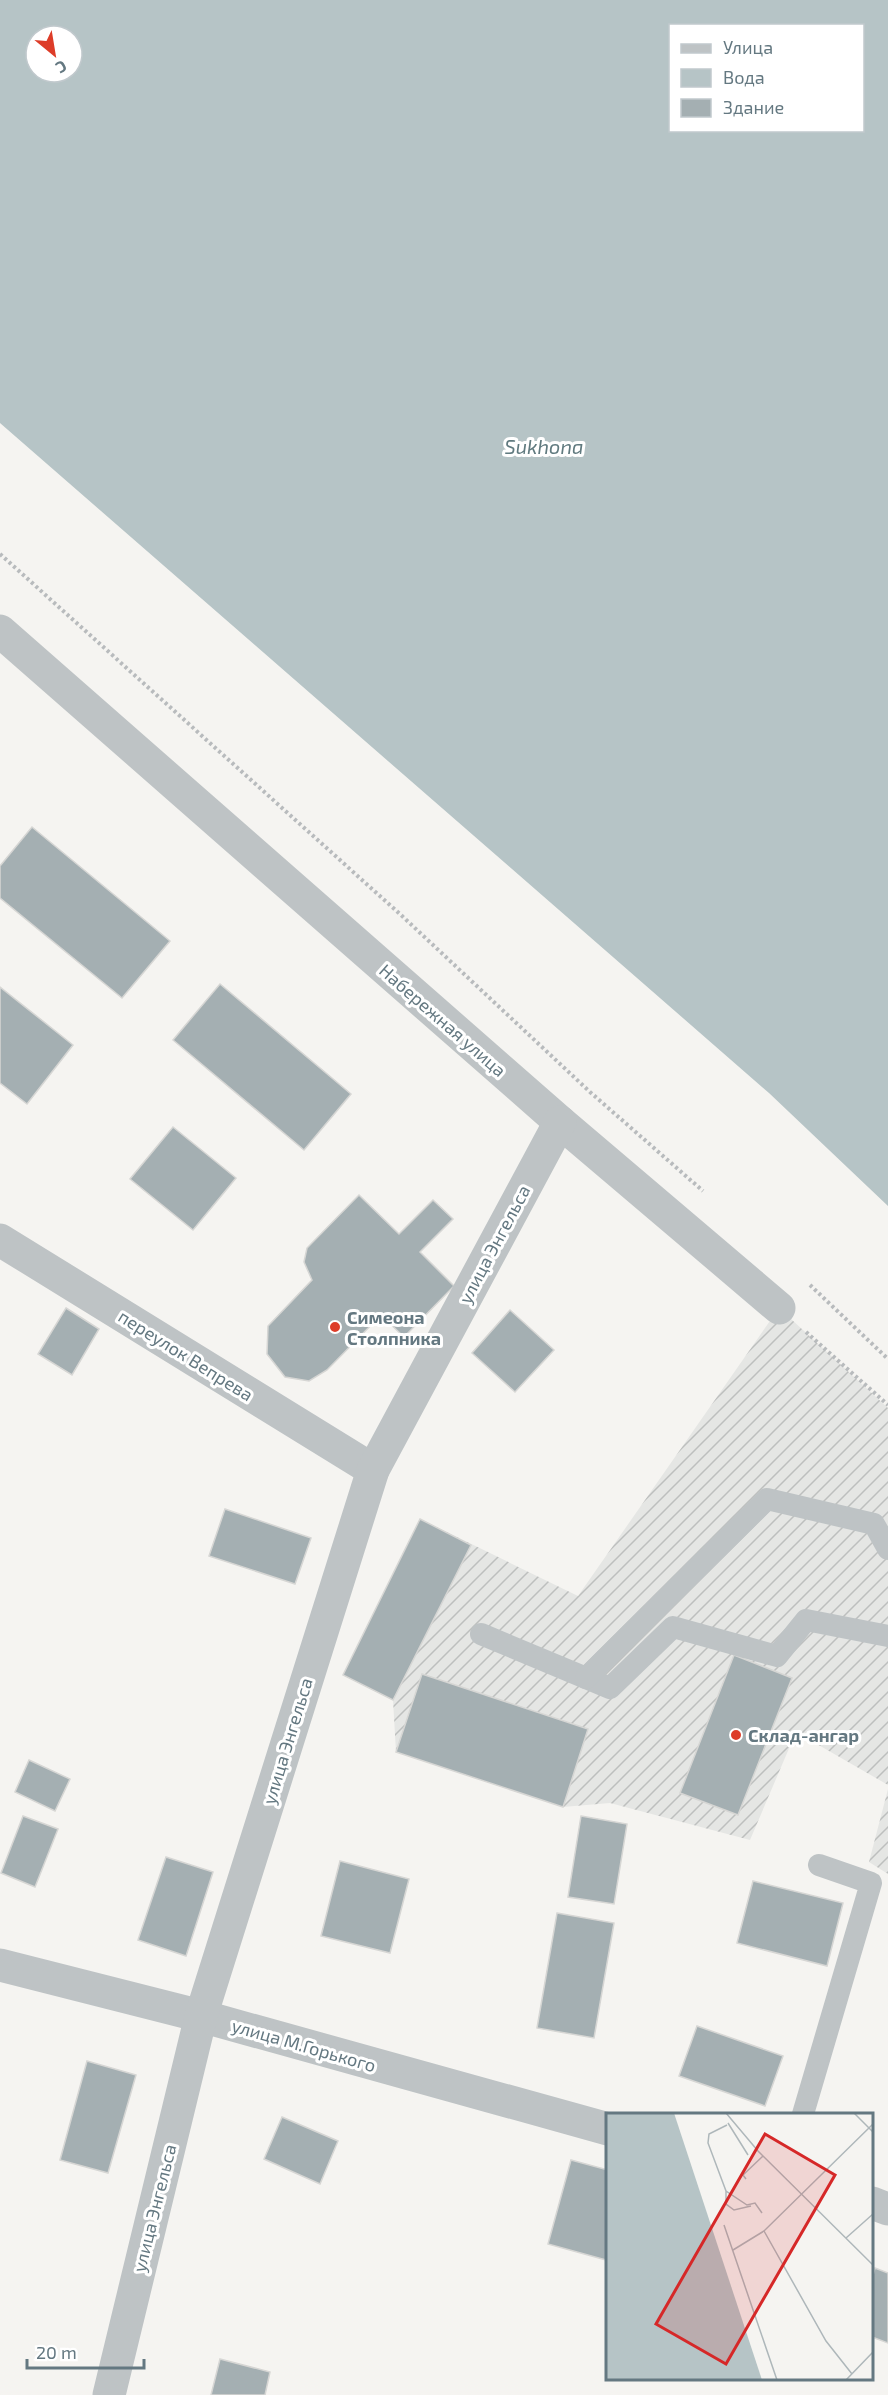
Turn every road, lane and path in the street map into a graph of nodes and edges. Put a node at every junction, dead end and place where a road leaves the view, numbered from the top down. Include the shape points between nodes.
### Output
1 (0, 554) edge
2 (0, 631) edge
3 (560, 1122) junction
4 (707, 1194) dead end
5 (0, 1240) edge
6 (805, 1281) dead end
7 (780, 1308) joint
8 (888, 1359) edge
9 (888, 1405) edge
10 (372, 1470) junction
11 (888, 1549) edge
12 (481, 1634) dead end
13 (888, 1636) edge
14 (586, 1678) junction
15 (819, 1865) dead end
16 (0, 1965) edge
17 (201, 2016) junction
18 (804, 2113) edge
19 (606, 2128) edge
20 (873, 2203) edge
21 (888, 2209) edge
22 (109, 2395) edge

1 - 4 path
2 - 3 street, Набережная улица
3 - 7 street, Набережная улица
3 - 10 street, улица Энгельса
5 - 10 street, переулок Вепрева
6 - 8 path
7 - 9 path
10 - 17 street, улица Энгельса
11 - 14 lane via 874,1524 767,1499
12 - 14 lane
13 - 14 lane via 806,1620 777,1656 673,1628 610,1688
15 - 18 lane via 871,1882
16 - 17 street, улица М.Горького
17 - 19 street, улица М.Горького
17 - 22 street, улица Энгельса
20 - 21 street

